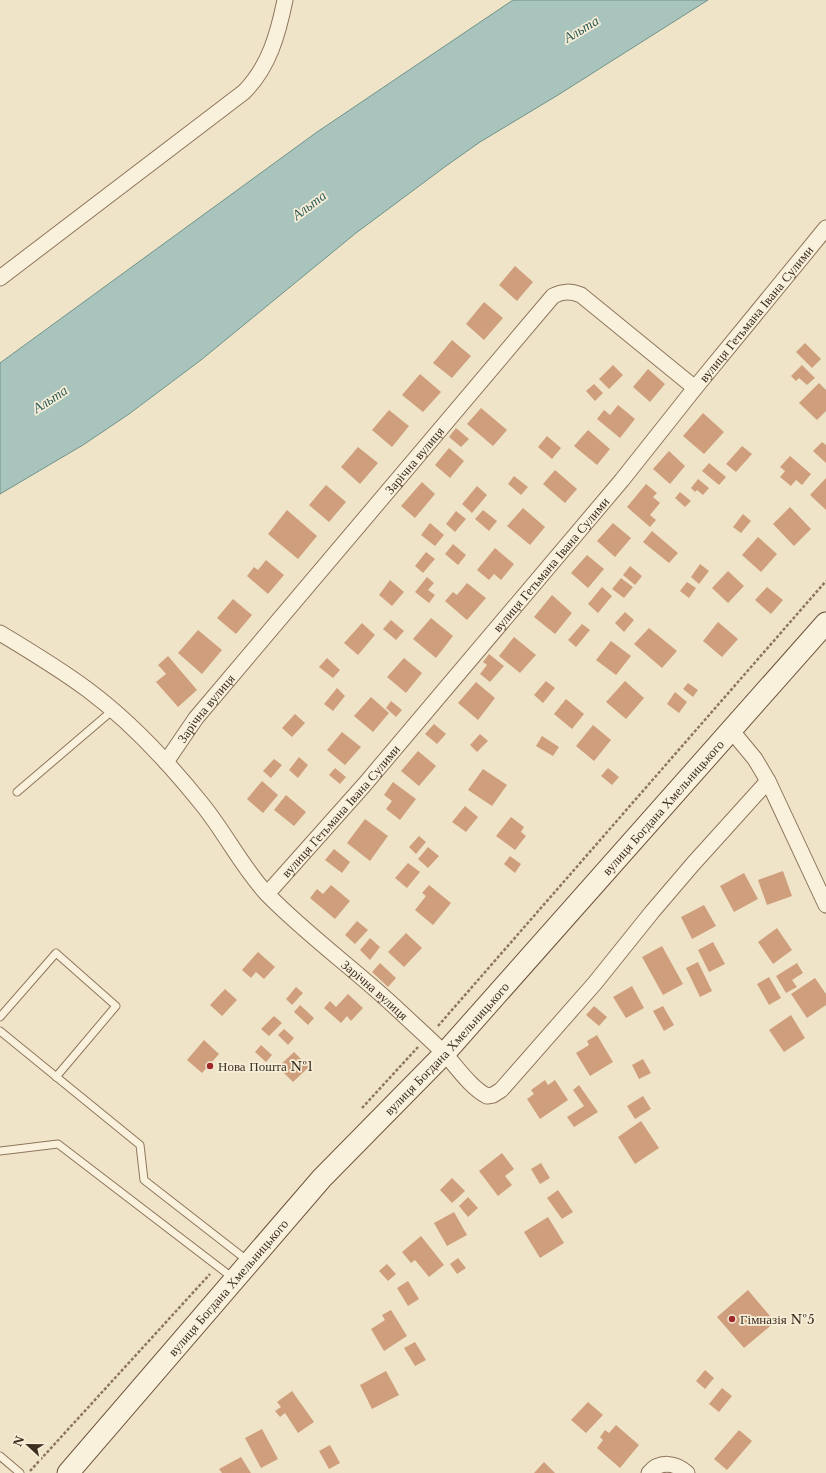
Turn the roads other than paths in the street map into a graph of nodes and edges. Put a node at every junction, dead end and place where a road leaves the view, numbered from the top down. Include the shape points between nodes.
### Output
1 (285, 0) edge
2 (826, 228) edge
3 (0, 278) edge
4 (694, 388) junction
5 (826, 623) edge
6 (0, 633) edge
7 (113, 710) junction
8 (732, 730) junction
9 (166, 762) junction
10 (768, 781) junction
11 (17, 792) dead end
12 (267, 894) junction
13 (826, 905) edge
14 (0, 1018) edge
15 (0, 1031) edge
16 (444, 1054) junction
17 (56, 1077) junction
18 (0, 1151) edge
19 (249, 1263) junction
20 (234, 1280) junction
21 (0, 1456) edge
22 (20, 1473) edge
23 (68, 1473) edge
24 (649, 1473) edge
25 (687, 1473) edge

1 - 3 street via 270,53 257,78 244,92
2 - 4 street, вулиця Гетьмана Івана Сулими
4 - 9 street, Зарічна вулиця via 581,295 567,292 553,296 196,718
4 - 12 street, вулиця Гетьмана Івана Сулими via 622,480 365,784
5 - 8 main road, вулиця Богдана Хмельницького
6 - 7 street, Зарічна вулиця via 62,672
7 - 9 street, Зарічна вулиця
7 - 11 lane
8 - 10 street via 755,759
8 - 16 main road, вулиця Богдана Хмельницького
9 - 12 street, Зарічна вулиця via 205,807 245,867
10 - 13 street
10 - 16 street, Зарічна вулиця via 693,864 595,983 501,1090 487,1096 482,1093
12 - 16 street, Зарічна вулиця via 383,996
14 - 17 lane via 56,953 116,1006
15 - 17 lane
16 - 19 main road, вулиця Богдана Хмельницького via 322,1178
17 - 19 lane via 140,1144 144,1180
18 - 20 lane via 58,1144
19 - 20 main road, вулиця Богдана Хмельницького
20 - 23 main road, вулиця Богдана Хмельницького
21 - 22 lane
24 - 25 street via 666,1464 682,1468

